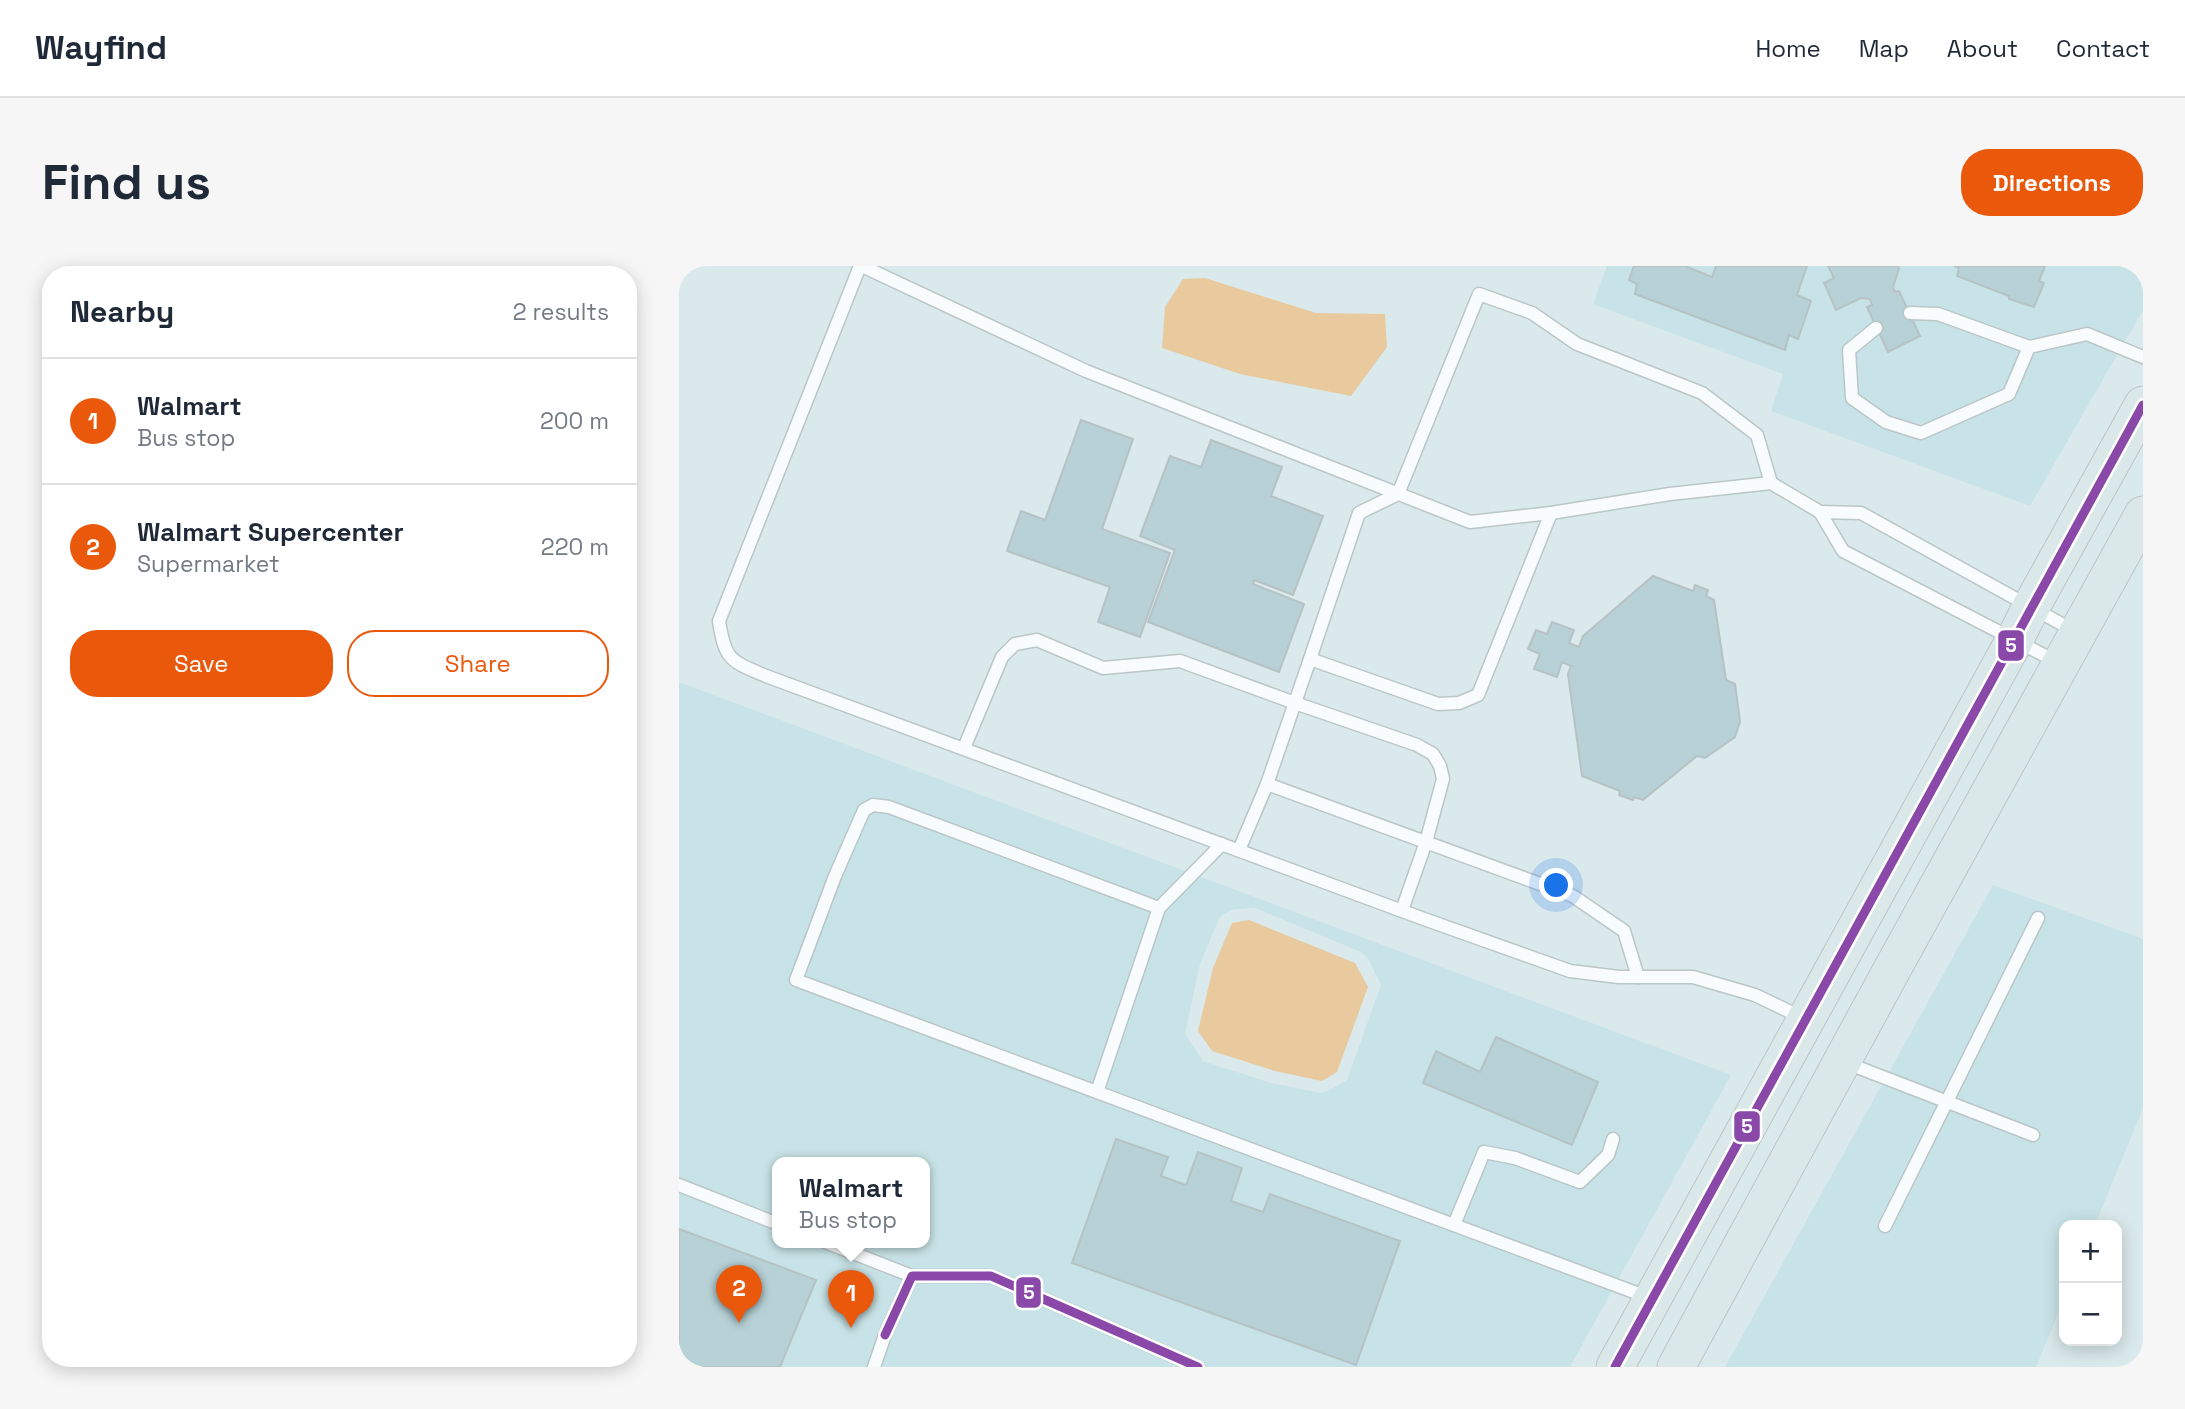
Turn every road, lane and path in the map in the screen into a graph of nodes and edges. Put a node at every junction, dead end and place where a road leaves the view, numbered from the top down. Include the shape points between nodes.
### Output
1 (861, 266) edge
2 (1910, 313) dead end
3 (1876, 328) dead end
4 (2029, 347) junction
5 (2143, 357) edge
6 (2143, 405) edge
7 (1771, 483) junction
8 (1398, 494) junction
9 (1820, 512) junction
10 (1551, 513) junction
11 (2143, 516) edge
12 (2031, 607) junction
13 (2078, 633) junction
14 (2014, 640) junction
15 (1310, 659) junction
16 (2060, 664) junction
17 (1294, 703) junction
18 (964, 748) junction
19 (1267, 784) junction
20 (1426, 842) junction
21 (1222, 844) junction
22 (1239, 850) junction
23 (1159, 908) junction
24 (1402, 910) junction
25 (2038, 918) dead end
26 (1638, 977) junction
27 (1807, 1019) junction
28 (1843, 1061) junction
29 (1097, 1092) junction
30 (1946, 1101) junction
31 (2033, 1135) dead end
32 (1613, 1139) dead end
33 (679, 1185) edge
34 (772, 1222) edge
35 (1454, 1225) junction
36 (1885, 1226) dead end
37 (840, 1248) edge
38 (912, 1276) junction
39 (1654, 1300) junction
40 (874, 1367) edge
41 (1198, 1367) edge
42 (1615, 1367) edge
43 (1676, 1367) edge

1 - 8 lane via 1086,371
1 - 18 lane via 719,621 722,642 733,662
2 - 4 lane via 1938,314
3 - 4 lane via 1849,350 1851,398 1886,422 1921,433 2009,394
4 - 5 lane via 2087,334
6 - 12 main road
7 - 8 lane via 1757,435 1702,393 1577,344 1532,313 1479,294
7 - 9 lane
7 - 10 lane
8 - 10 lane via 1470,522
8 - 15 lane via 1359,513
9 - 12 lane via 1861,513
9 - 14 lane via 1843,551
10 - 15 lane via 1478,695 1459,703 1438,704
11 - 13 main road
12 - 13 lane
12 - 14 main road
13 - 16 main road
14 - 16 lane
14 - 27 main road
15 - 17 lane
16 - 28 main road
17 - 18 lane via 1180,661 1103,668 1038,640 1015,644 1002,657
17 - 19 lane
17 - 20 lane via 1417,744 1433,754 1443,779
18 - 21 lane
19 - 20 lane
19 - 22 lane
20 - 24 lane
20 - 26 lane via 1573,896 1624,931
21 - 22 lane
21 - 23 lane
22 - 24 lane
23 - 29 lane
23 - 29 lane via 889,807 873,805 864,810 796,980
24 - 26 lane via 1570,971
25 - 30 lane
26 - 27 lane via 1693,978 1755,995
27 - 39 main road
28 - 30 lane
28 - 43 main road
29 - 35 lane
30 - 31 lane
30 - 36 lane
32 - 35 lane via 1608,1155 1580,1182 1515,1158 1484,1152
33 - 34 lane
35 - 39 lane
37 - 38 lane
38 - 40 lane
38 - 41 lane via 991,1276
39 - 42 main road

